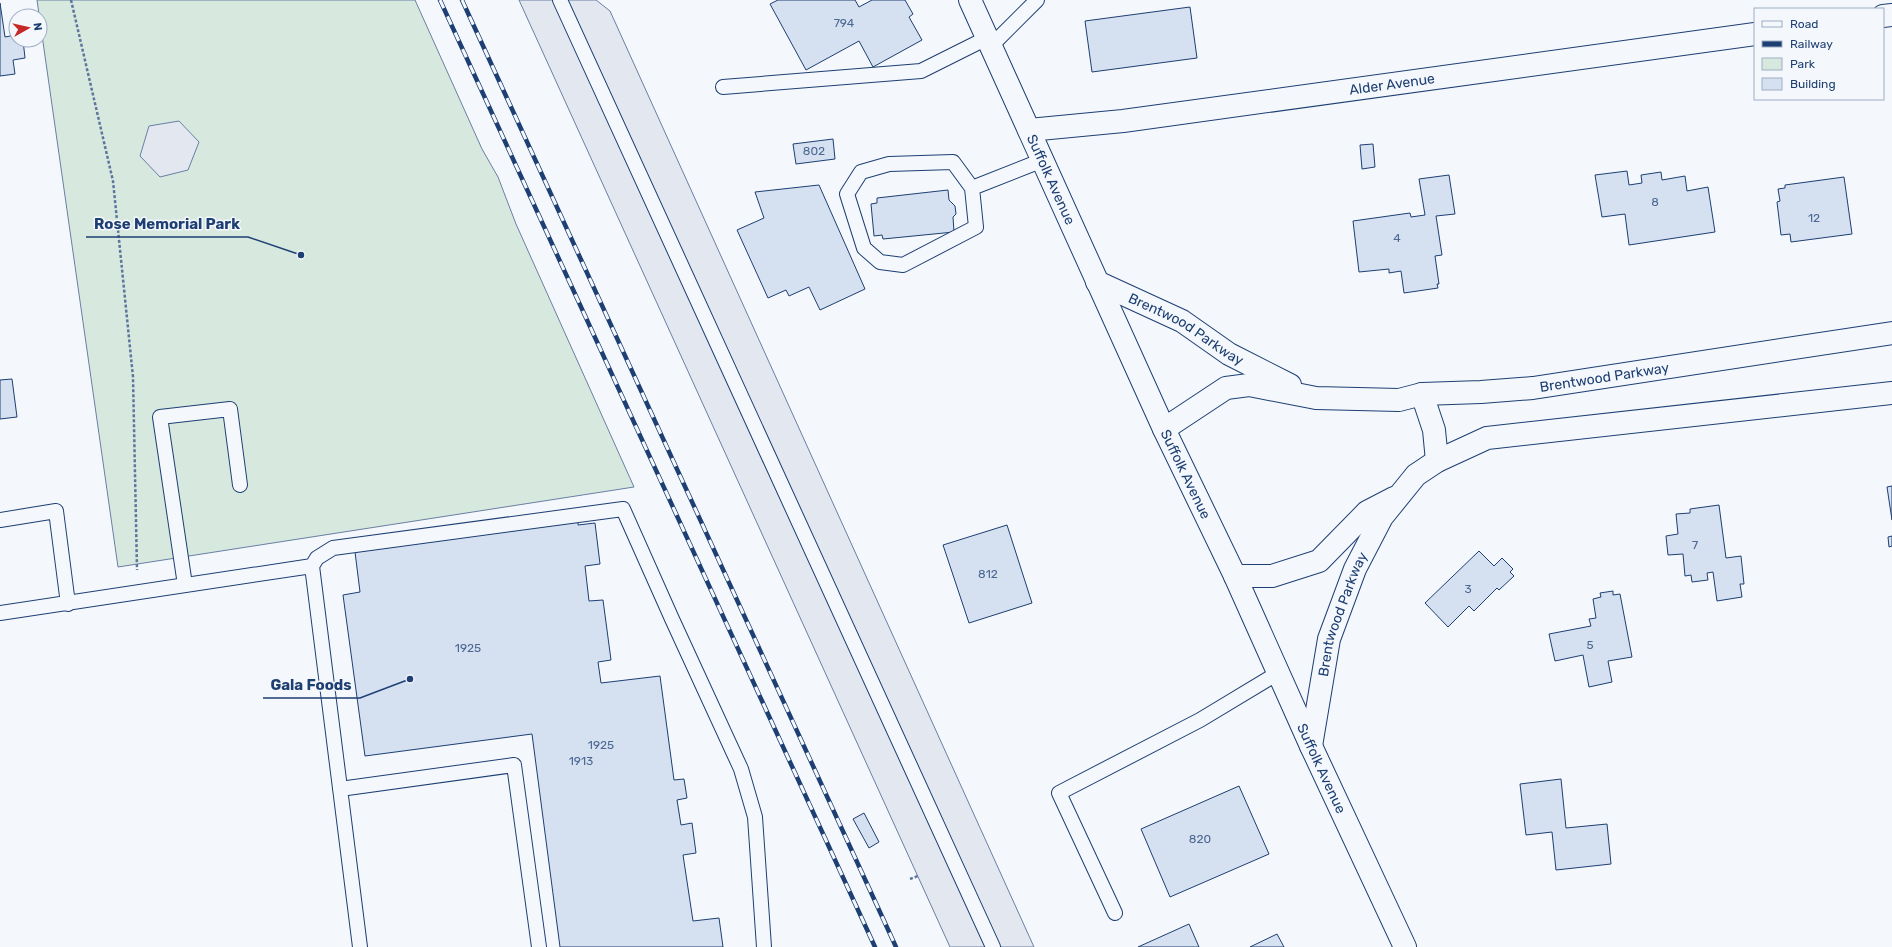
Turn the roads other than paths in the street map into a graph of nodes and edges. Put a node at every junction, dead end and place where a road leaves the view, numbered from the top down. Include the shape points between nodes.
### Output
1 (560, 0) edge
2 (970, 0) edge
3 (1037, 0) edge
4 (1754, 34) edge
5 (989, 42) junction
6 (723, 87) dead end
7 (1028, 130) junction
8 (1043, 160) junction
9 (972, 188) junction
10 (1097, 282) junction
11 (1892, 333) edge
12 (1892, 393) edge
13 (1422, 394) junction
14 (1316, 398) junction
15 (1164, 429) junction
16 (1437, 461) junction
17 (240, 485) dead end
18 (1401, 494) junction
19 (0, 520) edge
20 (312, 566) junction
21 (1235, 576) junction
22 (186, 585) junction
23 (68, 604) junction
24 (0, 613) edge
25 (1278, 673) junction
26 (1311, 746) junction
27 (340, 789) junction
28 (1115, 912) dead end
29 (360, 947) edge
30 (539, 947) edge
31 (764, 947) edge
32 (993, 947) edge
33 (1405, 947) edge

1 - 32 lane
2 - 5 street, Suffolk Avenue
3 - 5 lane
4 - 7 street, Alder Avenue via 1124,121
5 - 6 lane via 921,71
5 - 7 street, Suffolk Avenue
7 - 8 street, Suffolk Avenue
8 - 9 lane
8 - 10 street, Suffolk Avenue
9 - 9 lane via 976,227 902,265 880,262 864,248 848,194 861,172 889,164 953,162
10 - 14 street, Brentwood Parkway via 1182,321 1228,354
10 - 15 street, Suffolk Avenue
11 - 13 street, Brentwood Parkway via 1533,388
12 - 16 street, Brentwood Parkway via 1487,438
13 - 14 street, Brentwood Parkway via 1399,400
13 - 16 street via 1434,430
14 - 15 street, Brentwood Parkway via 1249,385 1226,388
15 - 21 street, Suffolk Avenue
16 - 18 street, Brentwood Parkway via 1416,475
17 - 22 lane via 230,409 160,417
18 - 21 street, Brentwood Parkway via 1367,512 1318,561 1272,576
18 - 26 street, Brentwood Parkway via 1382,517 1355,569 1330,639
19 - 23 lane via 56,511
20 - 22 lane
20 - 27 lane
20 - 31 lane via 317,558 333,548 623,509 741,769 755,817
21 - 25 street, Suffolk Avenue
22 - 23 lane
23 - 24 lane
25 - 26 street, Suffolk Avenue
25 - 28 lane via 1200,720 1059,793
26 - 33 street, Suffolk Avenue
27 - 29 lane
27 - 30 lane via 514,765

